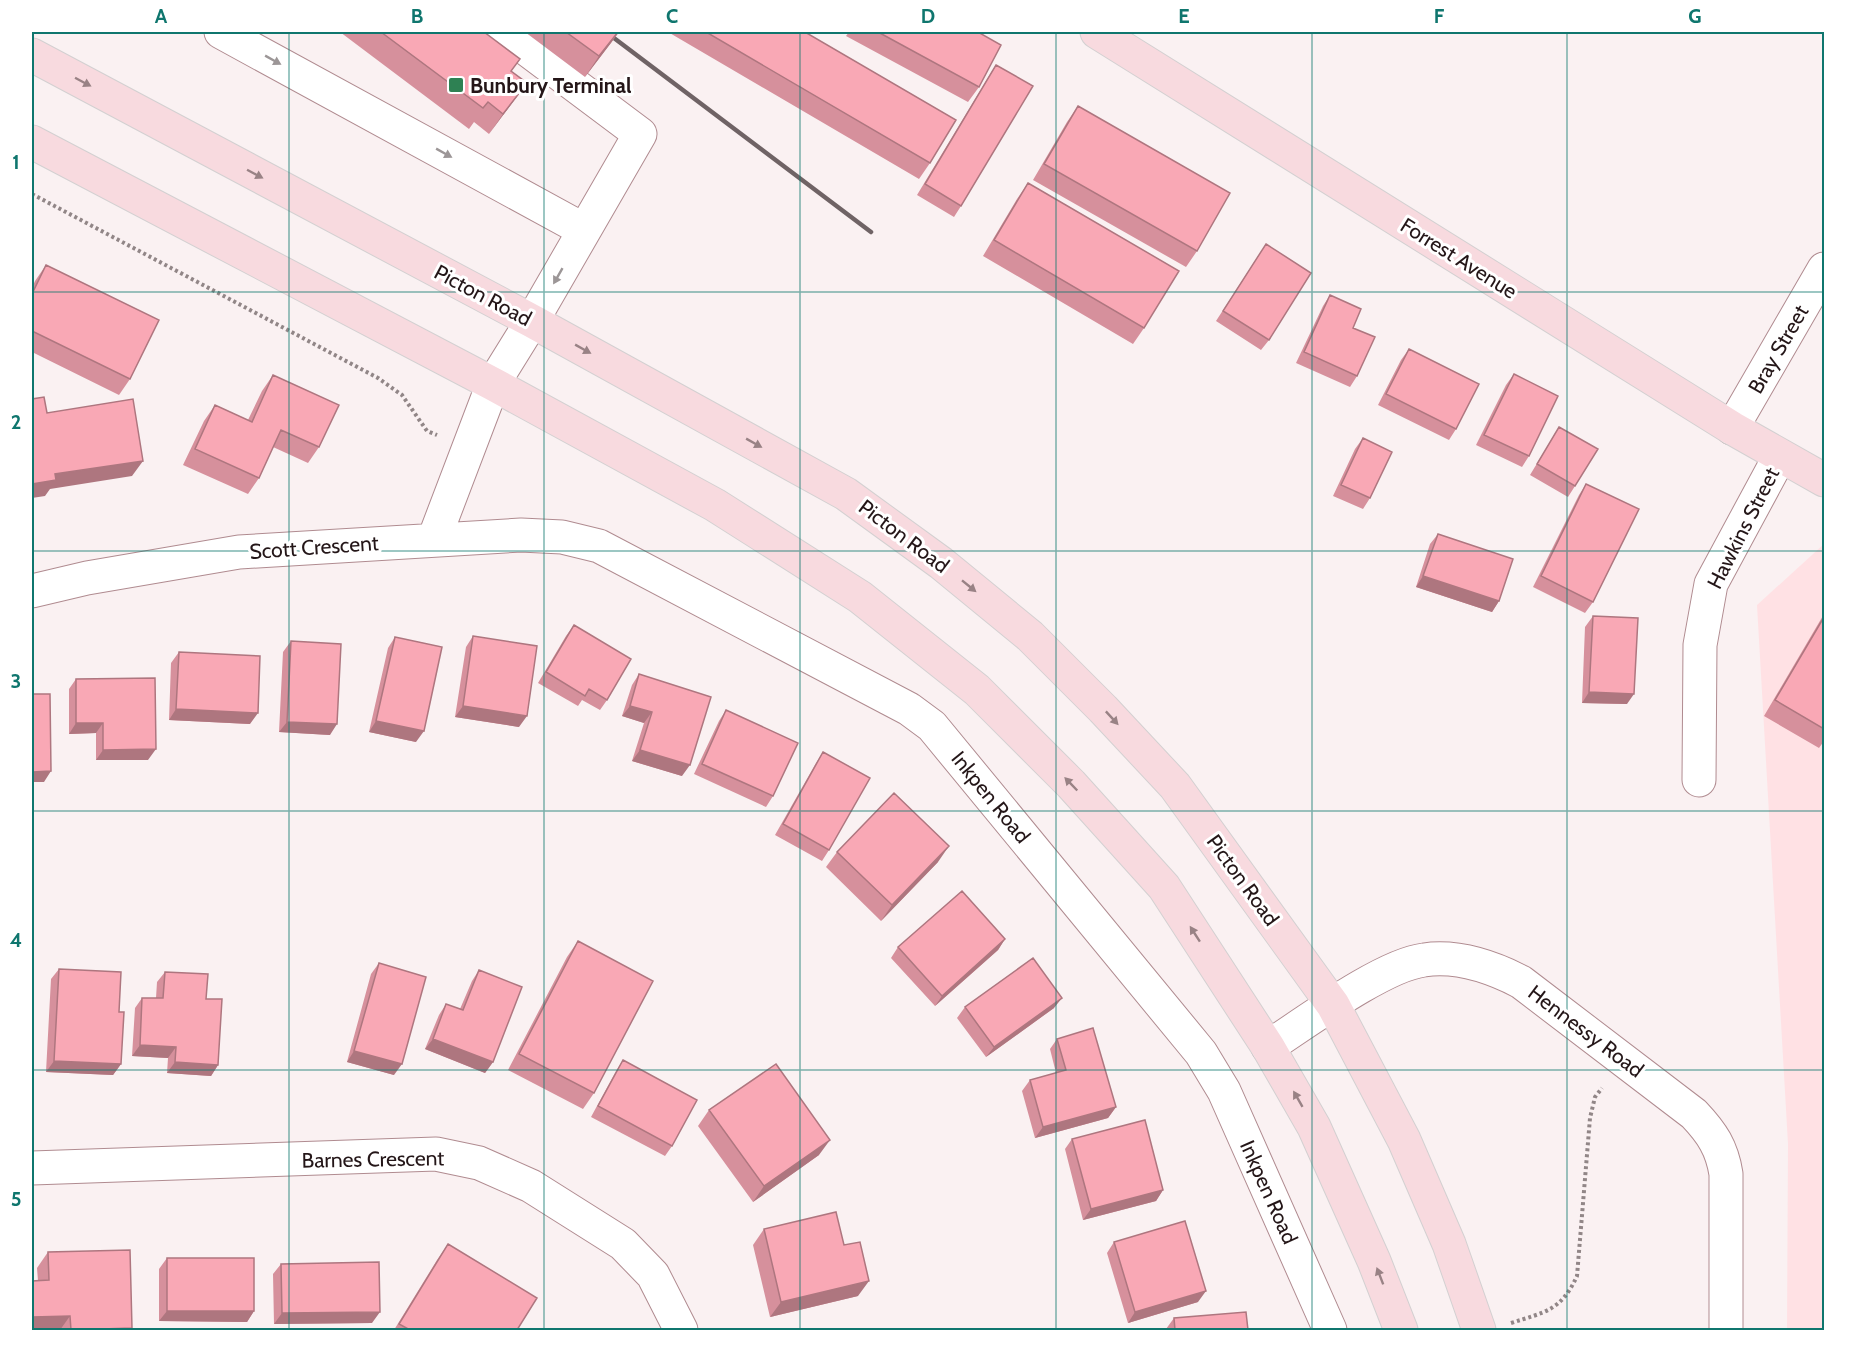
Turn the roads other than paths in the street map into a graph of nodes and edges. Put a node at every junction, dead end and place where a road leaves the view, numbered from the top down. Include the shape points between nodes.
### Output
1 (221, 32) edge
2 (504, 32) edge
3 (1097, 32) edge
4 (32, 55) edge
5 (32, 142) edge
6 (584, 230) junction
7 (1824, 269) edge
8 (532, 321) junction
9 (493, 384) junction
10 (1732, 428) junction
11 (1780, 456) junction
12 (1824, 480) edge
13 (434, 539) junction
14 (32, 591) edge
15 (1699, 780) dead end
16 (1333, 1005) junction
17 (1268, 1047) junction
18 (32, 1168) edge
19 (1493, 1327) edge
20 (681, 1330) edge
21 (1330, 1330) edge
22 (1401, 1330) edge
23 (1726, 1330) edge

1 -> 6 street
2 - 6 street via 640,134
3 - 10 main road, Forrest Avenue
4 -> 8 main road, Picton Road
5 - 9 main road
6 -> 8 street
7 - 10 street, Bray Street
8 - 9 street
8 -> 16 main road, Picton Road via 846,494 941,563 1030,636 1175,786
9 - 13 street
17 -> 9 main road via 1164,887 1071,784 977,690 860,597 822,572 715,505
10 - 11 main road, Forrest Avenue
11 - 12 main road, Forrest Avenue
11 - 15 street, Hawkins Street via 1711,584 1700,645
13 - 14 street, Scott Crescent via 240,552
13 - 21 street, Inkpen Road via 521,535 562,537 599,546 882,694 933,726 1201,1053 1224,1091
16 - 17 street, Hennessy Road
16 - 19 main road, Picton Road via 1404,1140 1449,1244
16 - 23 street, Hennessy Road via 1391,971 1424,960 1457,960 1494,968 1521,982 1694,1114 1722,1152 1726,1174
22 -> 17 main road via 1314,1127
18 - 20 street, Barnes Crescent via 436,1154 480,1163 531,1186 623,1245 653,1275

